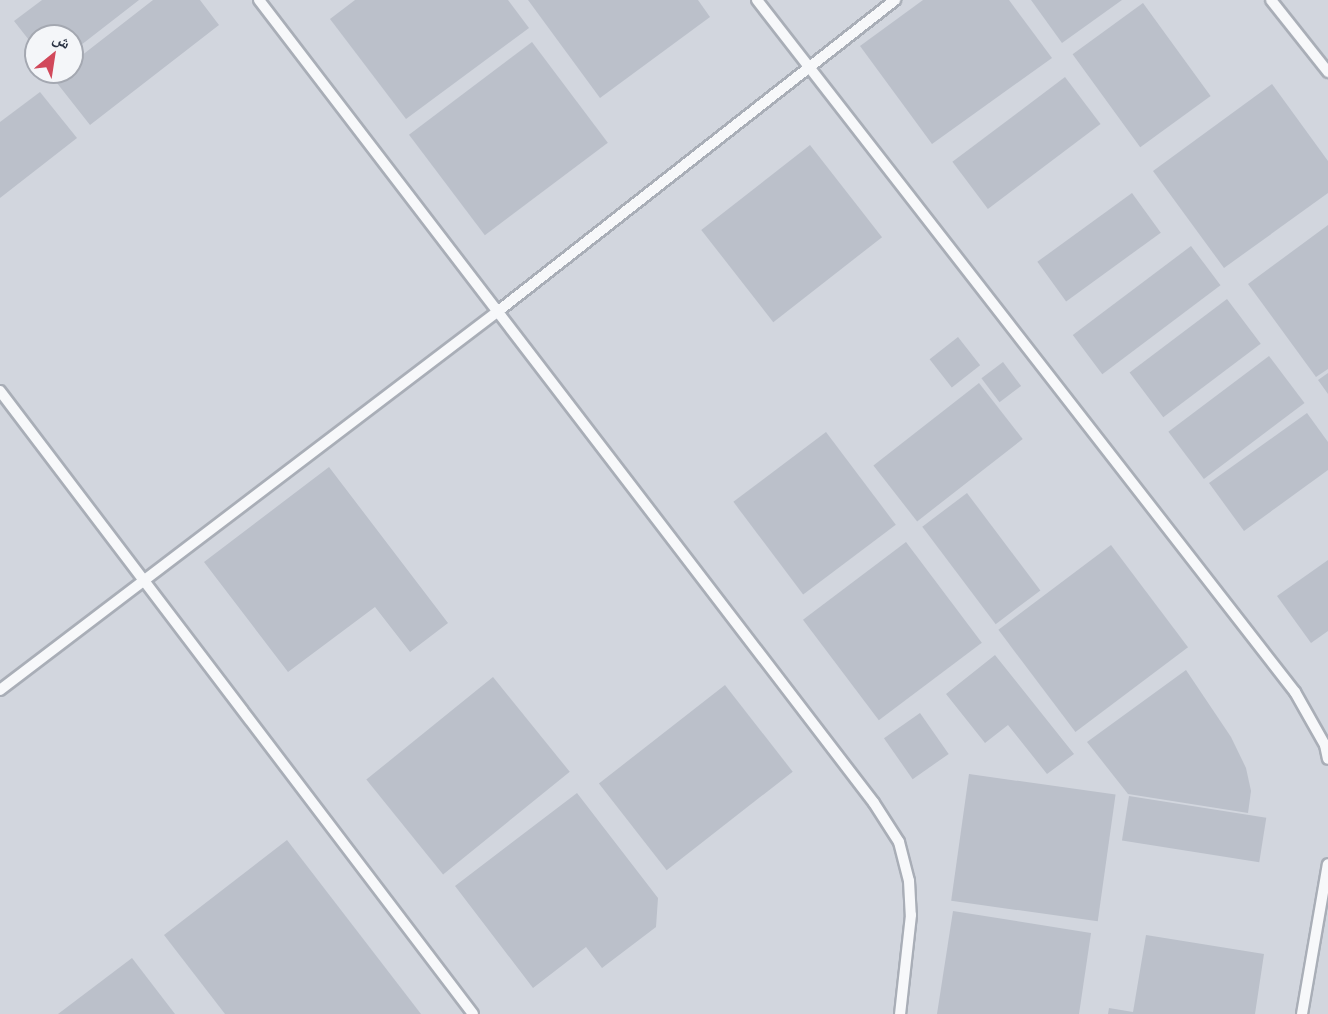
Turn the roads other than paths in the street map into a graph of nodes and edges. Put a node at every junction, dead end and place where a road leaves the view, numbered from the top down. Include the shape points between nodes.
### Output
1 (259, 0) edge
2 (757, 0) edge
3 (895, 0) edge
4 (1271, 0) edge
5 (808, 68) junction
6 (1328, 72) edge
7 (497, 312) junction
8 (0, 391) edge
9 (145, 579) junction
10 (0, 690) edge
11 (1328, 759) edge
12 (1328, 864) edge
13 (473, 1014) edge
14 (900, 1014) edge
15 (1302, 1014) edge

1 - 7 lane
2 - 5 lane
3 - 5 lane
4 - 6 lane
5 - 7 lane
5 - 11 lane via 1295,692 1325,745
7 - 9 lane
7 - 14 lane via 874,803 899,842 909,881 911,915
8 - 9 lane
9 - 10 lane
9 - 13 lane
12 - 15 lane

